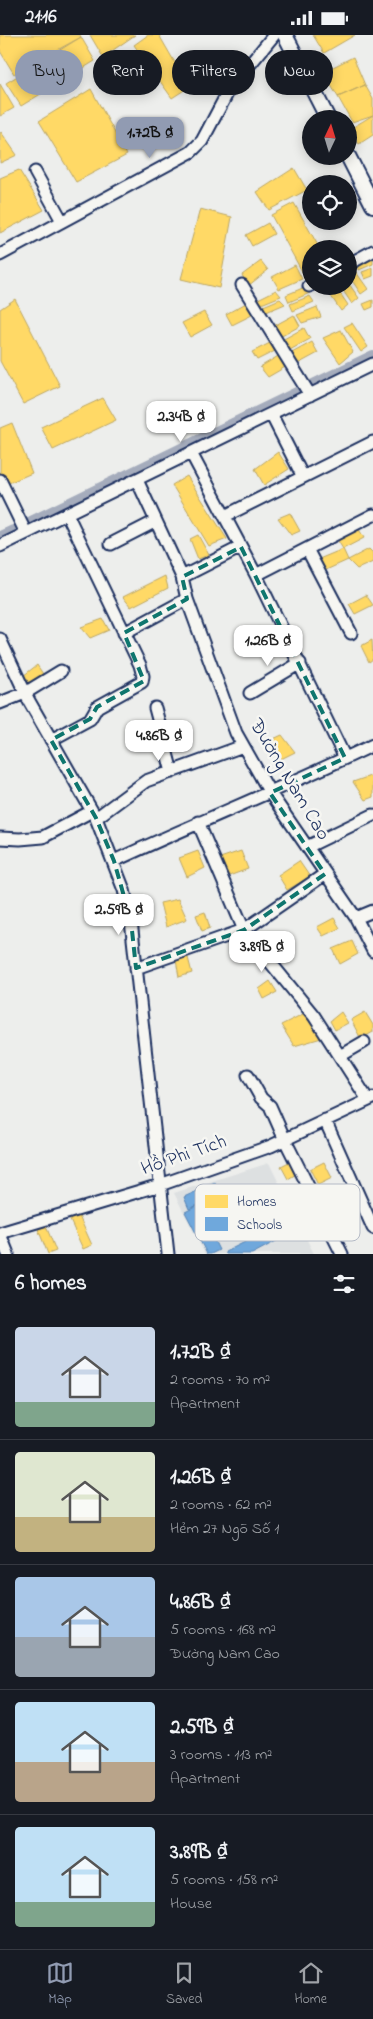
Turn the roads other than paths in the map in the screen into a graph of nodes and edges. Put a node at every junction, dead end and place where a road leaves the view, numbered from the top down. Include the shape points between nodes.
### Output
1 (274, 35) edge
2 (285, 35) edge
3 (323, 110) edge
4 (353, 165) edge
5 (35, 172) dead end
6 (373, 205) edge
7 (62, 221) junction
8 (373, 251) edge
9 (0, 255) edge
10 (357, 260) edge
11 (242, 285) dead end
12 (373, 364) edge
13 (310, 395) junction
14 (271, 414) junction
15 (373, 443) edge
16 (191, 453) junction
17 (303, 477) junction
18 (137, 479) junction
19 (0, 480) edge
20 (67, 514) junction
21 (224, 516) junction
22 (372, 519) edge
23 (156, 521) junction
24 (26, 533) junction
25 (111, 544) dead end
26 (0, 546) edge
27 (241, 547) junction
28 (308, 549) junction
29 (256, 575) junction
30 (182, 577) junction
31 (187, 599) junction
32 (124, 633) junction
33 (351, 633) dead end
34 (0, 639) edge
35 (300, 663) junction
36 (61, 671) dead end
37 (25, 693) junction
38 (250, 693) dead end
39 (0, 703) edge
40 (155, 708) dead end
41 (51, 740) junction
42 (373, 745) edge
43 (243, 747) junction
44 (345, 758) junction
45 (172, 772) junction
46 (270, 793) junction
47 (94, 814) junction
48 (373, 815) edge
49 (198, 822) junction
50 (0, 838) edge
51 (307, 847) junction
52 (114, 861) junction
53 (325, 874) junction
54 (373, 911) edge
55 (356, 919) junction
56 (244, 930) junction
57 (373, 951) edge
58 (136, 968) junction
59 (364, 1042) dead end
60 (340, 1057) junction
61 (248, 1075) dead end
62 (370, 1099) edge
63 (325, 1120) junction
64 (285, 1140) junction
65 (307, 1184) edge
66 (353, 1184) edge
67 (160, 1185) junction
68 (360, 1199) edge
69 (373, 1228) edge
70 (0, 1234) edge
71 (336, 1241) edge
72 (8, 1254) edge
73 (168, 1254) edge
74 (342, 1254) edge

1 - 7 street via 228,90 192,152
2 - 3 main road
4 - 6 main road
5 - 7 street
7 - 9 street
8 - 10 street
11 - 13 street
12 - 13 street
13 - 14 street
14 - 16 street
14 - 17 street
15 - 17 street
16 - 18 street
16 - 21 street
17 - 21 street
18 - 20 street
18 - 23 street, Đường Nam Cao
19 - 24 street
20 - 24 street
20 - 32 street
21 - 27 street
22 - 28 street
23 - 25 street
23 - 30 street, Đường Nam Cao
24 - 26 street
27 - 29 street
27 - 30 street
28 - 29 street
28 - 33 street
29 - 35 street
30 - 31 street, Đường Nam Cao
31 - 32 street
31 - 43 street, Đường Nam Cao
32 - 41 street via 140,665 142,682 97,707 90,719
34 - 37 street
35 - 38 street
35 - 44 street
36 - 37 street
37 - 39 street
37 - 41 street
40 - 45 street
41 - 47 street
42 - 44 street
43 - 45 street
43 - 46 street, Đường Nam Cao
44 - 46 street
45 - 47 street via 146,781
46 - 49 street
46 - 51 street, Đường Nam Cao
47 - 50 street via 40,838
47 - 52 street
48 - 51 street
49 - 52 street
49 - 56 street
51 - 53 street, Đường Nam Cao
52 - 58 street via 131,921
53 - 55 street, Đường Nam Cao
53 - 56 street
54 - 55 street
55 - 57 street, Đường Nam Cao
56 - 58 street
56 - 60 street via 314,1016
58 - 67 street
59 - 60 street
60 - 62 street
61 - 64 street via 261,1098 270,1106
62 - 63 street, Hồ Phi Tích
63 - 64 street, Hồ Phi Tích
63 - 66 street
64 - 65 street
64 - 67 street, Hồ Phi Tích
67 - 70 street, Hồ Phi Tích
67 - 73 street
68 - 69 street
70 - 72 street
71 - 74 street

